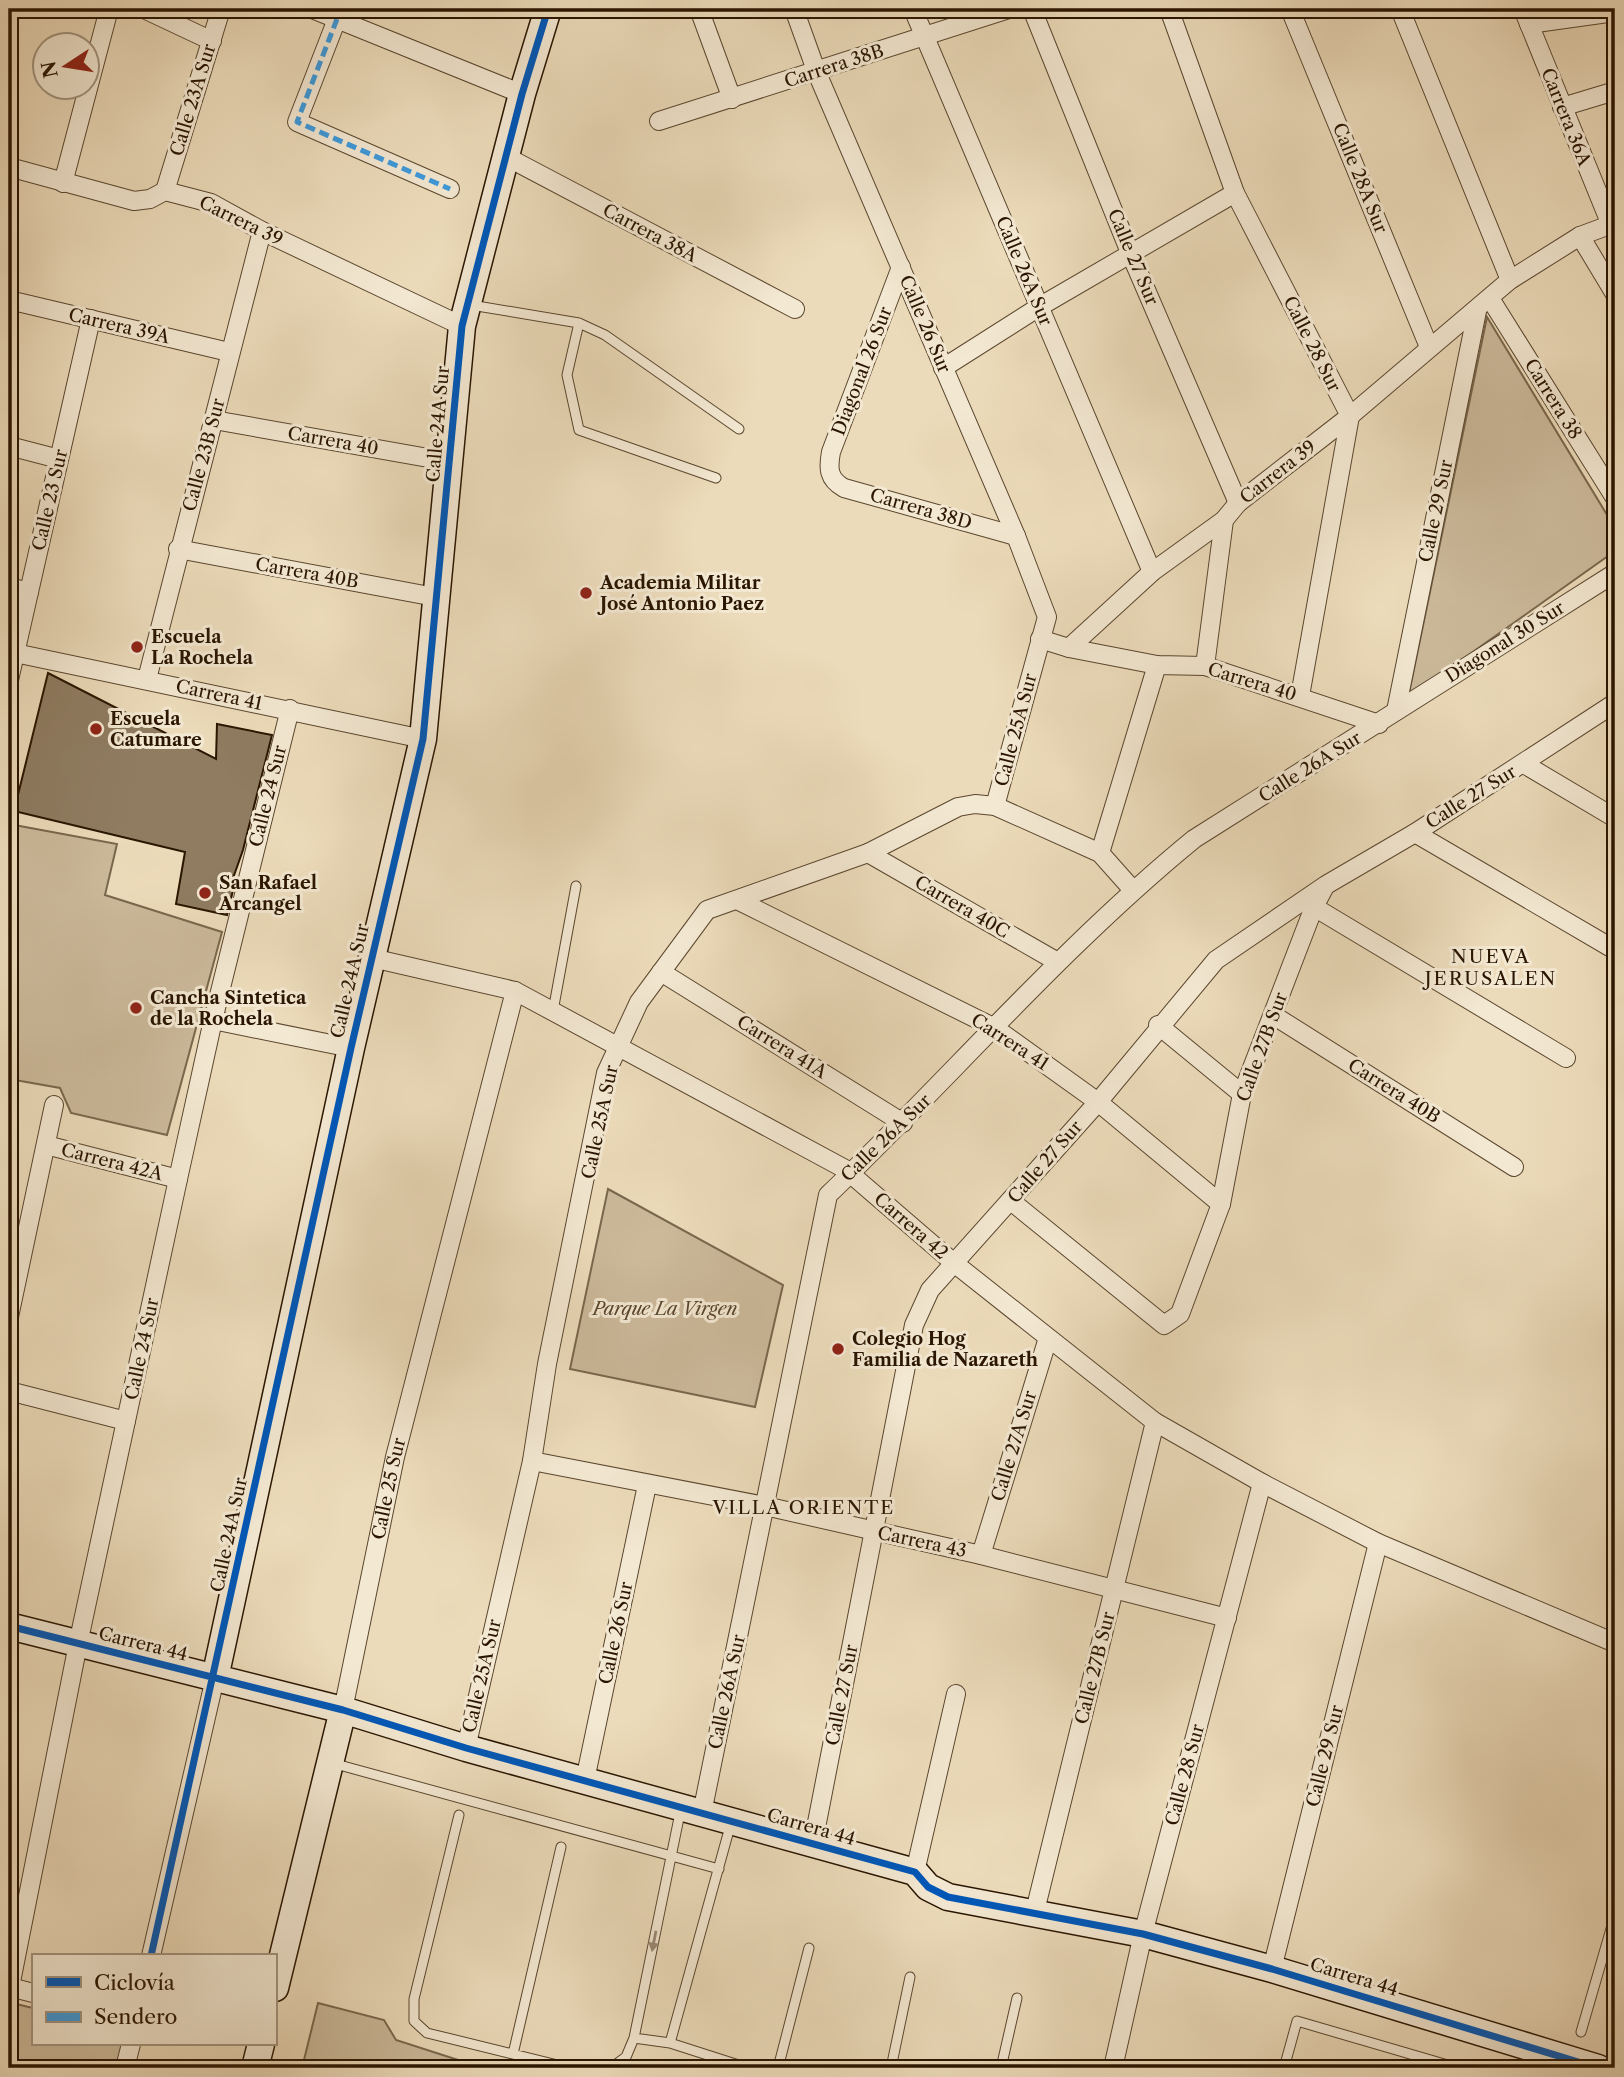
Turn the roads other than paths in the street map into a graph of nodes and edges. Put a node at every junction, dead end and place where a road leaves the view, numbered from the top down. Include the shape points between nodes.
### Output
1 (109, 9) edge
2 (144, 9) edge
3 (221, 9) edge
4 (312, 9) edge
5 (548, 9) edge
6 (699, 9) edge
7 (794, 9) edge
8 (913, 9) edge
9 (1009, 9) edge
10 (1032, 9) edge
11 (1170, 9) edge
12 (1290, 9) edge
13 (1400, 9) edge
14 (1615, 12) edge
15 (1526, 16) edge
16 (337, 19) junction
17 (923, 36) junction
18 (212, 40) junction
19 (817, 73) junction
20 (1615, 91) edge
21 (522, 94) junction
22 (732, 99) junction
23 (1562, 107) junction
24 (659, 121) dead end
25 (505, 156) junction
26 (9, 167) edge
27 (63, 183) junction
28 (450, 189) dead end
29 (165, 191) junction
30 (1235, 193) junction
31 (1613, 224) edge
32 (262, 231) junction
33 (1580, 236) junction
34 (1131, 255) junction
35 (901, 267) junction
36 (1510, 280) junction
37 (1615, 294) edge
38 (9, 300) edge
39 (1484, 305) junction
40 (1039, 307) junction
41 (795, 309) dead end
42 (466, 316) junction
43 (91, 320) junction
44 (579, 323) junction
45 (1429, 347) junction
46 (229, 352) junction
47 (943, 368) junction
48 (1350, 416) junction
49 (214, 420) junction
50 (740, 429) dead end
51 (9, 446) edge
52 (59, 459) junction
53 (451, 462) junction
54 (830, 476) joint
55 (716, 478) dead end
56 (1615, 498) edge
57 (1238, 503) junction
58 (1224, 520) junction
59 (1016, 536) junction
60 (178, 549) junction
61 (1152, 572) junction
62 (1615, 573) edge
63 (9, 587) edge
64 (29, 592) junction
65 (435, 597) junction
66 (1040, 639) junction
67 (1069, 648) junction
68 (15, 653) junction
69 (1157, 665) junction
70 (1205, 666) junction
71 (147, 679) junction
72 (9, 680) edge
73 (1300, 696) junction
74 (1615, 703) edge
75 (290, 709) junction
76 (1396, 711) junction
77 (1380, 724) junction
78 (423, 739) junction
79 (1524, 764) junction
80 (995, 806) junction
81 (1615, 817) edge
82 (1415, 833) junction
83 (868, 853) junction
84 (1100, 853) junction
85 (1326, 885) junction
86 (576, 886) dead end
87 (1132, 889) junction
88 (737, 900) junction
89 (1314, 907) junction
90 (1615, 950) edge
91 (372, 958) junction
92 (1056, 961) junction
93 (661, 972) junction
94 (515, 991) junction
95 (553, 1011) junction
96 (1273, 1015) junction
97 (213, 1020) junction
98 (1158, 1026) junction
99 (995, 1028) junction
100 (618, 1046) junction
101 (351, 1048) junction
102 (1566, 1058) dead end
103 (1242, 1094) junction
104 (1098, 1102) junction
105 (54, 1105) dead end
106 (903, 1123) junction
107 (46, 1145) junction
108 (1514, 1167) dead end
109 (850, 1174) junction
110 (178, 1179) junction
111 (1011, 1201) junction
112 (1221, 1204) junction
113 (954, 1263) junction
114 (9, 1317) edge
115 (1048, 1338) junction
116 (9, 1391) edge
117 (126, 1421) junction
118 (1155, 1422) junction
119 (532, 1461) junction
120 (1262, 1483) junction
121 (647, 1485) junction
122 (765, 1506) junction
123 (874, 1532) junction
124 (1378, 1543) junction
125 (981, 1555) junction
126 (1115, 1589) junction
127 (1227, 1618) junction
128 (9, 1626) edge
129 (1615, 1643) edge
130 (78, 1644) junction
131 (215, 1678) junction
132 (956, 1694) dead end
133 (343, 1710) junction
134 (466, 1748) junction
135 (331, 1763) junction
136 (585, 1780) junction
137 (691, 1810) junction
138 (459, 1815) dead end
139 (732, 1821) junction
140 (813, 1843) junction
141 (561, 1847) dead end
142 (670, 1854) junction
143 (719, 1869) junction
144 (915, 1872) junction
145 (1034, 1915) junction
146 (1615, 1915) edge
147 (1143, 1934) junction
148 (809, 1948) dead end
149 (151, 1954) edge
150 (1272, 1969) junction
151 (910, 1977) dead end
152 (276, 1984) edge
153 (9, 1990) edge
154 (32, 1993) edge
155 (1017, 1998) dead end
156 (1581, 2032) dead end
157 (635, 2038) junction
158 (670, 2043) junction
159 (130, 2046) edge
160 (260, 2046) edge
161 (513, 2054) junction
162 (125, 2068) edge
163 (255, 2068) edge
164 (570, 2068) edge
165 (611, 2068) edge
166 (748, 2068) edge
167 (778, 2068) edge
168 (891, 2068) edge
169 (1000, 2068) edge
170 (1113, 2068) edge
171 (1284, 2068) edge
172 (1458, 2068) edge
173 (1598, 2068) edge

1 - 27 street
2 - 18 street
3 - 18 street, Calle 23A Sur
4 - 16 street
5 - 21 street, Calle 24A Sur
6 - 22 street
7 - 19 street, Calle 26 Sur
8 - 17 street, Calle 26A Sur
9 - 17 street, Carrera 38B
10 - 34 street, Calle 27 Sur
11 - 30 street, Calle 28 Sur
12 - 45 street, Calle 28A Sur
13 - 36 street
14 - 15 street
15 - 23 street, Carrera 36A
16 - 21 street
16 - 28 street via 297,122
17 - 19 street, Carrera 38B
17 - 40 street, Calle 26A Sur
18 - 29 street, Calle 23A Sur
19 - 22 street, Carrera 38B
19 - 35 street, Calle 26 Sur
20 - 23 street
21 - 25 street, Calle 24A Sur
22 - 24 street, Carrera 38B
23 - 31 street, Carrera 36A
25 - 41 street, Carrera 38A
25 - 42 street, Calle 24A Sur
26 - 27 street
27 - 29 street via 134,201
29 - 32 street, Carrera 39 via 211,203
30 - 34 street
30 - 48 street, Calle 28 Sur
31 - 33 street, Carrera 39
32 - 42 street, Carrera 39
32 - 46 street, Calle 23B Sur
33 - 36 street, Carrera 39
33 - 37 street
34 - 40 street
34 - 57 street, Calle 27 Sur
35 - 47 street, Calle 26 Sur
35 - 54 street, Diagonal 26 Sur via 831,452
36 - 39 street, Carrera 39
38 - 43 street, Carrera 39A
39 - 45 street, Carrera 39
39 - 56 street, Carrera 38
39 - 76 street, Calle 29 Sur
40 - 47 street
40 - 61 street, Calle 26A Sur
42 - 44 lane
42 - 53 street, Calle 24A Sur
43 - 46 street, Carrera 39A
43 - 52 street, Calle 23 Sur
44 - 50 lane via 605,335
44 - 55 lane via 567,375 579,430
45 - 48 street, Carrera 39
46 - 49 street, Calle 23B Sur
47 - 59 street, Calle 26 Sur
48 - 57 street, Carrera 39
48 - 73 street
49 - 53 street, Carrera 40
49 - 60 street, Calle 23B Sur
51 - 52 street
52 - 64 street, Calle 23 Sur
53 - 65 street, Calle 24A Sur
54 - 59 street, Carrera 38D via 844,488
57 - 58 street, Carrera 39
58 - 61 street, Carrera 39
58 - 70 street
59 - 66 street, Calle 26 Sur via 1047,618
60 - 65 street, Carrera 40B
60 - 71 street, Calle 23B Sur
61 - 67 street, Carrera 39
62 - 76 street, Diagonal 30 Sur
63 - 64 street
64 - 68 street, Calle 23 Sur
65 - 78 street, Calle 24A Sur
66 - 67 street, Carrera 40
66 - 80 street, Calle 25A Sur
67 - 69 street, Carrera 40
68 - 71 street, Carrera 41
68 - 72 street, Calle 23 Sur
69 - 70 street, Carrera 40
69 - 84 street
70 - 73 street, Carrera 40
71 - 75 street, Carrera 41
73 - 77 street, Carrera 40
74 - 79 street, Calle 27 Sur
75 - 78 street, Carrera 41
75 - 97 street, Calle 24 Sur
76 - 77 street, Calle 26A Sur
77 - 87 street, Calle 26A Sur via 1194,839
78 - 91 street, Calle 24A Sur
79 - 81 street
79 - 82 street, Calle 27 Sur
80 - 83 street, Calle 25A Sur via 958,807
80 - 84 street
82 - 85 street, Calle 27 Sur
82 - 90 street
83 - 88 street, Calle 25A Sur
83 - 92 street, Carrera 40C
84 - 87 street
85 - 89 street, Calle 27B Sur
85 - 98 street, Calle 27 Sur via 1216,960
86 - 95 lane
87 - 92 street, Calle 26A Sur
88 - 93 street, Calle 25A Sur via 707,910
88 - 99 street, Carrera 41
89 - 96 street, Calle 27B Sur
89 - 102 street
91 - 94 street, Carrera 42
91 - 101 street, Calle 24A Sur
92 - 99 street, Calle 26A Sur
93 - 100 street, Calle 25A Sur via 639,1002
93 - 106 street, Carrera 41A
94 - 95 street, Carrera 42
94 - 133 street, Calle 25 Sur via 395,1457
95 - 100 street, Carrera 42
96 - 103 street, Calle 27B Sur
96 - 108 street, Carrera 40B
97 - 101 street
97 - 110 street, Calle 24 Sur
98 - 103 street
98 - 104 street, Calle 27 Sur
99 - 104 street, Carrera 41
99 - 106 street, Calle 26A Sur
100 - 109 street, Carrera 42
100 - 119 street, Calle 25A Sur via 606,1073
101 - 131 street, Calle 24A Sur
103 - 112 street, Calle 27B Sur
104 - 111 street, Calle 27 Sur
104 - 112 street, Carrera 41
105 - 107 street
106 - 109 street, Calle 26A Sur
107 - 110 street, Carrera 42A
107 - 114 street
109 - 113 street, Carrera 42
109 - 122 street, Calle 26A Sur via 828,1195
110 - 117 street, Calle 24 Sur
111 - 112 street, Calle 27B Sur via 1164,1325 1180,1314
111 - 113 street, Calle 27 Sur
113 - 115 street, Carrera 42
113 - 123 street, Calle 27 Sur via 930,1290 914,1325
115 - 118 street, Carrera 42
115 - 125 street, Calle 27A Sur
116 - 117 street
117 - 130 street, Calle 24 Sur
118 - 120 street, Carrera 42
118 - 126 street, Calle 27B Sur
119 - 121 street, Carrera 43
119 - 134 street, Calle 25A Sur
120 - 124 street, Carrera 42
120 - 127 street, Calle 28 Sur
121 - 122 street, Carrera 43
121 - 136 street, Calle 26 Sur
122 - 123 street, Carrera 43
122 - 137 street, Calle 26A Sur
123 - 125 street, Carrera 43
123 - 140 street, Calle 27 Sur
124 - 129 street, Carrera 42
124 - 150 street, Calle 29 Sur
125 - 126 street, Carrera 43
126 - 127 street, Carrera 43
126 - 145 street, Calle 27B Sur
127 - 147 street, Calle 28 Sur
128 - 130 street, Carrera 44
130 - 131 street, Carrera 44
130 - 153 street, Calle 24 Sur
131 - 133 street, Carrera 44
131 - 149 street, Calle 24A Sur
132 - 144 street
133 - 134 street, Carrera 44
133 - 135 street, Calle 25 Sur
134 - 136 street, Carrera 44
135 - 142 lane
135 - 152 street, Calle 25 Sur
136 - 137 street, Carrera 44
137 - 139 street, Carrera 44
137 - 142 lane
138 - 161 lane via 414,1999 414,2021 427,2033
139 - 140 street, Carrera 44
139 - 143 lane
140 - 144 street, Carrera 44
141 - 161 lane
142 - 143 lane
142 -> 157 lane
143 - 158 lane
144 - 145 street, Carrera 44 via 929,1887 948,1897
145 - 147 street, Carrera 44
146 - 156 lane
147 - 150 street, Carrera 44
147 - 170 street, Calle 28 Sur
148 - 167 lane
150 - 173 street, Carrera 44
151 - 168 lane
153 - 154 street
155 - 169 lane
157 - 158 lane
157 - 165 lane via 626,2057
158 - 166 lane
159 - 162 street
160 - 163 street
161 - 164 lane
171 - 172 lane via 1297,2021

